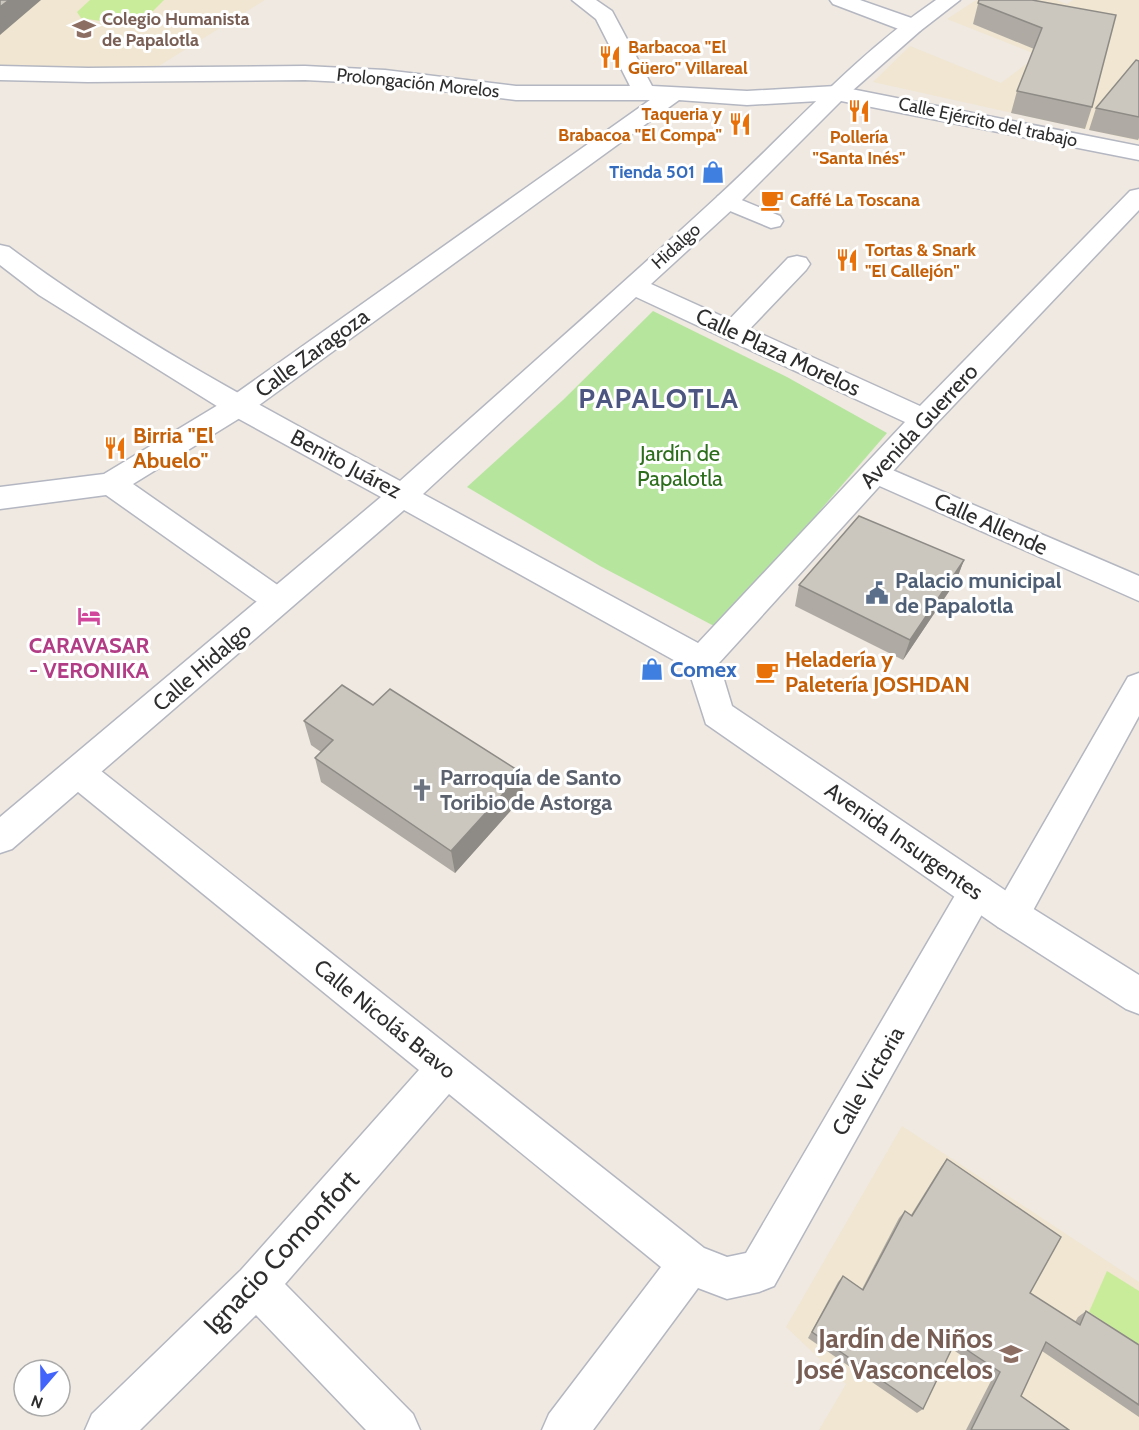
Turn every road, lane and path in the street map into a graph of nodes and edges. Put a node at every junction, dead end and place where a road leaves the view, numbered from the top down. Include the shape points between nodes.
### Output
1 (582, 0) edge
2 (840, 0) edge
3 (950, 0) edge
4 (912, 26) junction
5 (0, 73) edge
6 (644, 93) junction
7 (674, 93) junction
8 (836, 93) junction
9 (1139, 153) edge
10 (1139, 196) edge
11 (727, 201) junction
12 (771, 221) dead end
13 (0, 253) edge
14 (797, 264) dead end
15 (633, 286) junction
16 (733, 331) junction
17 (238, 406) junction
18 (924, 419) junction
19 (876, 473) junction
20 (111, 484) junction
21 (404, 495) junction
22 (0, 498) edge
23 (1139, 589) edge
24 (278, 601) junction
25 (702, 660) junction
26 (1139, 686) edge
27 (79, 773) junction
28 (0, 838) edge
29 (977, 891) junction
30 (1011, 915) junction
31 (1139, 996) edge
32 (446, 1068) junction
33 (690, 1264) junction
34 (759, 1271) joint
35 (256, 1285) junction
36 (108, 1430) edge
37 (397, 1430) edge
38 (565, 1430) edge

1 - 6 street via 605,15
2 - 4 street
3 - 4 street, Hidalgo
4 - 8 street, Hidalgo
5 - 6 street, Prolongación Morelos via 305,73 385,77 516,93
6 - 7 street, Prolongación Morelos
7 - 8 street, Prolongación Morelos via 747,98
7 - 17 street, Calle Zaragoza
8 - 9 street, Calle Ejército del trabajo
8 - 11 street, Hidalgo
10 - 18 street, Avenida Guerrero
11 - 12 street
11 - 15 street, Hidalgo
13 - 17 street, Benito Juárez via 48,289
14 - 16 street
15 - 16 street, Calle Plaza Morelos
15 - 21 street, Hidalgo
16 - 18 street, Calle Plaza Morelos
17 - 20 street, Calle Zaragoza
17 - 21 street, Benito Juárez
18 - 19 street, Avenida Guerrero
19 - 23 street, Calle Allende
19 - 25 street, Avenida Guerrero
20 - 22 street
20 - 24 street
21 - 24 street, Calle Hidalgo
21 - 25 street, Benito Juárez
24 - 27 street, Calle Hidalgo
25 - 29 street, Avenida Insurgentes via 718,714
26 - 30 street
27 - 28 street, Calle Hidalgo
27 - 32 street, Calle Nicolás Bravo
29 - 30 street, Avenida Insurgentes
29 - 34 street, Calle Victoria
30 - 31 street, Avenida Insurgentes
32 - 33 street, Calle Nicolás Bravo
32 - 35 street, Ignacio Comonfort
33 - 34 street, Calle Nicolás Bravo via 727,1278
33 - 38 street
35 - 36 street, Ignacio Comonfort
35 - 37 street

